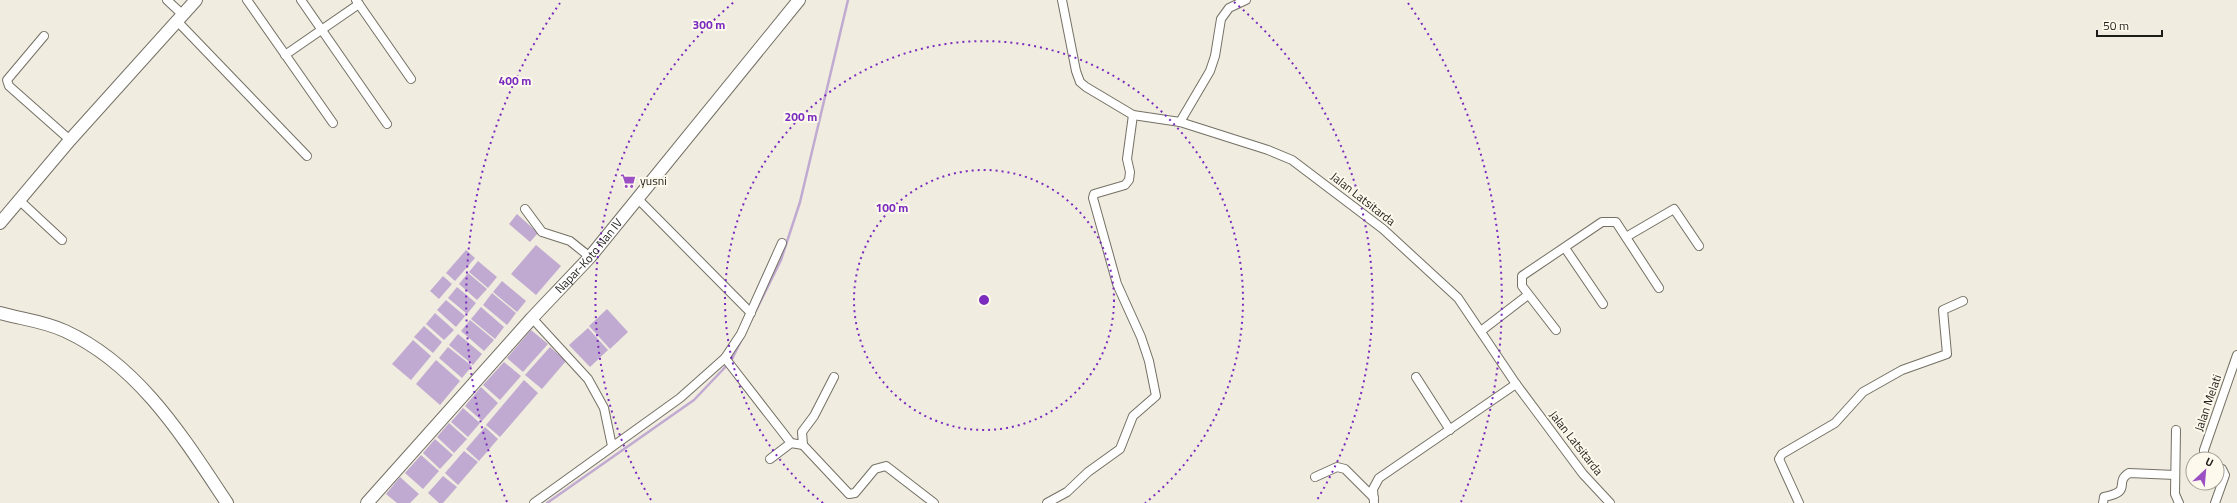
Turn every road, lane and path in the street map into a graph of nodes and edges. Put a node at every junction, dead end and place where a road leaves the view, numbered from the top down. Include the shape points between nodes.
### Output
1 (167, 0) edge
2 (196, 0) edge
3 (246, 0) edge
4 (301, 0) edge
5 (799, 0) edge
6 (1062, 0) edge
7 (1246, 0) edge
8 (357, 2) edge
9 (180, 18) junction
10 (322, 30) junction
11 (44, 36) dead end
12 (285, 55) junction
13 (411, 79) dead end
14 (1132, 120) junction
15 (1180, 122) junction
16 (334, 123) dead end
17 (387, 124) dead end
18 (70, 140) junction
19 (307, 156) dead end
20 (638, 199) junction
21 (19, 200) junction
22 (525, 209) dead end
23 (0, 223) edge
24 (1626, 237) junction
25 (62, 240) dead end
26 (782, 243) dead end
27 (1699, 246) dead end
28 (1565, 248) junction
29 (590, 256) junction
30 (1658, 288) dead end
31 (1528, 295) junction
32 (1963, 301) dead end
33 (1603, 304) dead end
34 (0, 313) edge
35 (751, 313) junction
36 (532, 318) junction
37 (1556, 330) dead end
38 (1481, 331) junction
39 (2237, 355) edge
40 (728, 361) junction
41 (834, 377) dead end
42 (1416, 377) dead end
43 (1516, 384) junction
44 (1450, 430) junction
45 (2176, 430) dead end
46 (791, 443) junction
47 (803, 445) junction
48 (612, 446) junction
49 (2204, 451) edge
50 (770, 459) dead end
51 (2175, 475) junction
52 (1315, 477) dead end
53 (2219, 491) edge
54 (1376, 501) edge
55 (227, 503) edge
56 (367, 503) edge
57 (534, 503) edge
58 (934, 503) edge
59 (1047, 503) edge
60 (1610, 503) edge
61 (1799, 503) edge
62 (2103, 503) edge
63 (2179, 503) edge
64 (2215, 503) edge

1 - 9 street
2 - 9 street
3 - 12 street
4 - 10 street
5 - 20 street, Napar-Koto Nan IV
6 - 14 street, Jalan Latsitarda via 1080,82
7 - 15 street via 1229,8 1221,19 1210,71
8 - 10 street
8 - 13 street
9 - 18 street
9 - 19 street
10 - 12 street
10 - 17 street
11 - 18 street via 7,80 9,86
12 - 16 street
14 - 15 street, Jalan Latsitarda
14 - 59 street via 1127,159 1129,180 1125,185 1094,194 1093,198 1117,284 1147,355 1156,396 1133,416 1120,449 1088,472 1067,492
15 - 38 street, Jalan Latsitarda via 1268,150 1303,167 1383,229 1458,298
18 - 21 street
20 - 29 street, Napar-Koto Nan IV
20 - 35 street
21 - 23 street
21 - 25 street
22 - 29 street via 542,232 570,241
24 - 27 street via 1674,209
24 - 28 street via 1616,222 1602,222
24 - 30 street
26 - 35 street
28 - 31 street via 1522,276 1522,286
28 - 33 street
29 - 36 street, Napar-Koto Nan IV
31 - 37 street
31 - 38 street
32 - 61 street via 1943,310 1948,350 1945,355 1902,370 1868,388 1835,424 1782,454 1779,459
34 - 55 street via 64,330 100,351 122,369 161,408
35 - 40 street
36 - 48 street via 588,378 604,408
36 - 56 street, Napar-Koto Nan IV
38 - 43 street, Jalan Latsitarda
39 - 49 street, Jalan Melati
40 - 46 street
40 - 48 street
41 - 47 street via 814,416 802,432
42 - 44 street
43 - 44 street
43 - 60 street, Jalan Latsitarda via 1583,474
44 - 54 street via 1379,478 1374,486
45 - 51 street
46 - 47 street
46 - 50 street
47 - 58 street via 849,494 855,493 878,467 886,466
48 - 57 street
51 - 62 street via 2129,472 2120,492 2104,497
51 - 63 street via 2175,494
52 - 54 street via 1337,467 1345,469
53 - 64 street

